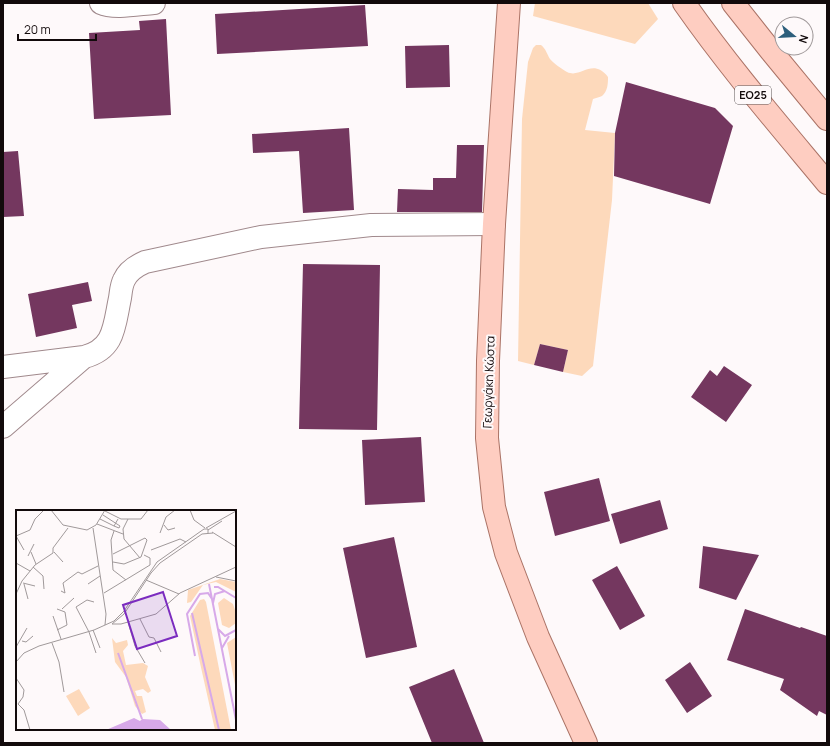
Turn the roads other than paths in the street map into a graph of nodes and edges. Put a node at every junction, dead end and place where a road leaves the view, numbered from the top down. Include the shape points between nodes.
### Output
1 (101, 3) edge
2 (154, 3) edge
3 (509, 3) edge
4 (684, 3) edge
5 (733, 3) edge
6 (827, 119) edge
7 (827, 183) edge
8 (494, 224) junction
9 (84, 357) junction
10 (3, 366) edge
11 (3, 427) edge
12 (586, 743) edge

1 - 2 street via 114,6
3 - 8 main road, Γεωργάκη Κώστα
4 - 7 main road, ΕΟ25 via 736,74
5 - 6 main road
8 - 9 street via 371,225 261,237 145,262 136,266 124,280 114,329 106,345 100,351
8 - 12 main road, Γεωργάκη Κώστα via 487,438 494,507 506,553 538,637
9 - 10 street
9 - 11 street

